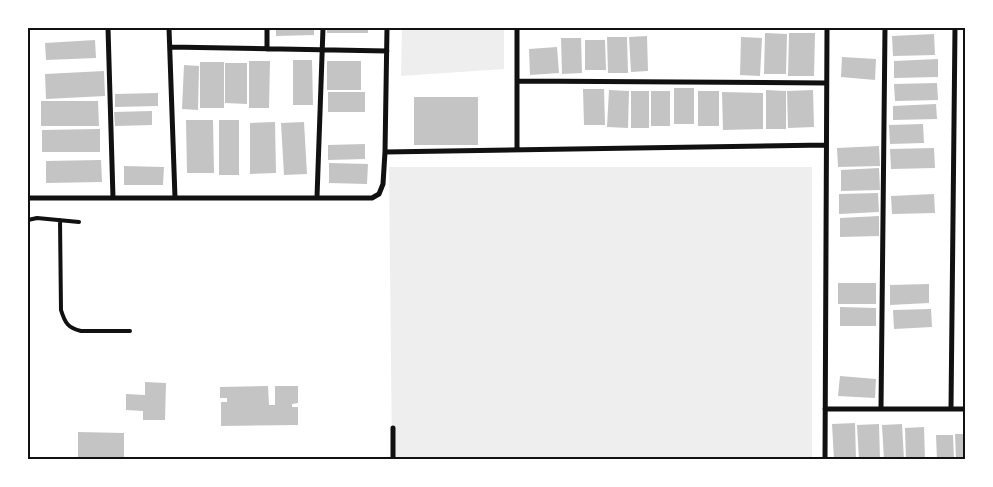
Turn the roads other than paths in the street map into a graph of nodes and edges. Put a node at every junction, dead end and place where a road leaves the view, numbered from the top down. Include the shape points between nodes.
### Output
1 (108, 28) edge
2 (169, 28) edge
3 (267, 28) edge
4 (323, 28) edge
5 (387, 28) edge
6 (517, 28) edge
7 (827, 28) edge
8 (885, 28) edge
9 (955, 28) edge
10 (170, 47) junction
11 (267, 48) junction
12 (323, 50) junction
13 (387, 51) junction
14 (517, 81) junction
15 (826, 83) junction
16 (826, 145) junction
17 (517, 150) junction
18 (385, 152) junction
19 (317, 197) junction
20 (28, 198) edge
21 (113, 198) junction
22 (175, 198) junction
23 (28, 220) edge
24 (60, 220) junction
25 (79, 222) dead end
26 (130, 331) dead end
27 (825, 409) junction
28 (881, 409) junction
29 (951, 409) junction
30 (966, 409) edge
31 (393, 428) dead end
32 (393, 460) edge
33 (825, 460) edge

1 - 21 street
2 - 10 street
3 - 11 street
4 - 12 street
5 - 13 street
6 - 14 street
7 - 15 street
8 - 28 street
9 - 29 street
10 - 11 street
10 - 22 street
11 - 12 street
12 - 13 street
12 - 19 street
13 - 18 street
14 - 15 street
14 - 17 street
15 - 16 street
16 - 17 street
16 - 27 street
17 - 18 street
18 - 19 street via 383,184 379,194 372,198
19 - 22 street
20 - 21 street
21 - 22 street
23 - 24 lane
24 - 25 lane
24 - 26 lane via 61,310 68,326 81,331
27 - 28 street
27 - 33 street
28 - 29 street
29 - 30 street
31 - 32 street

